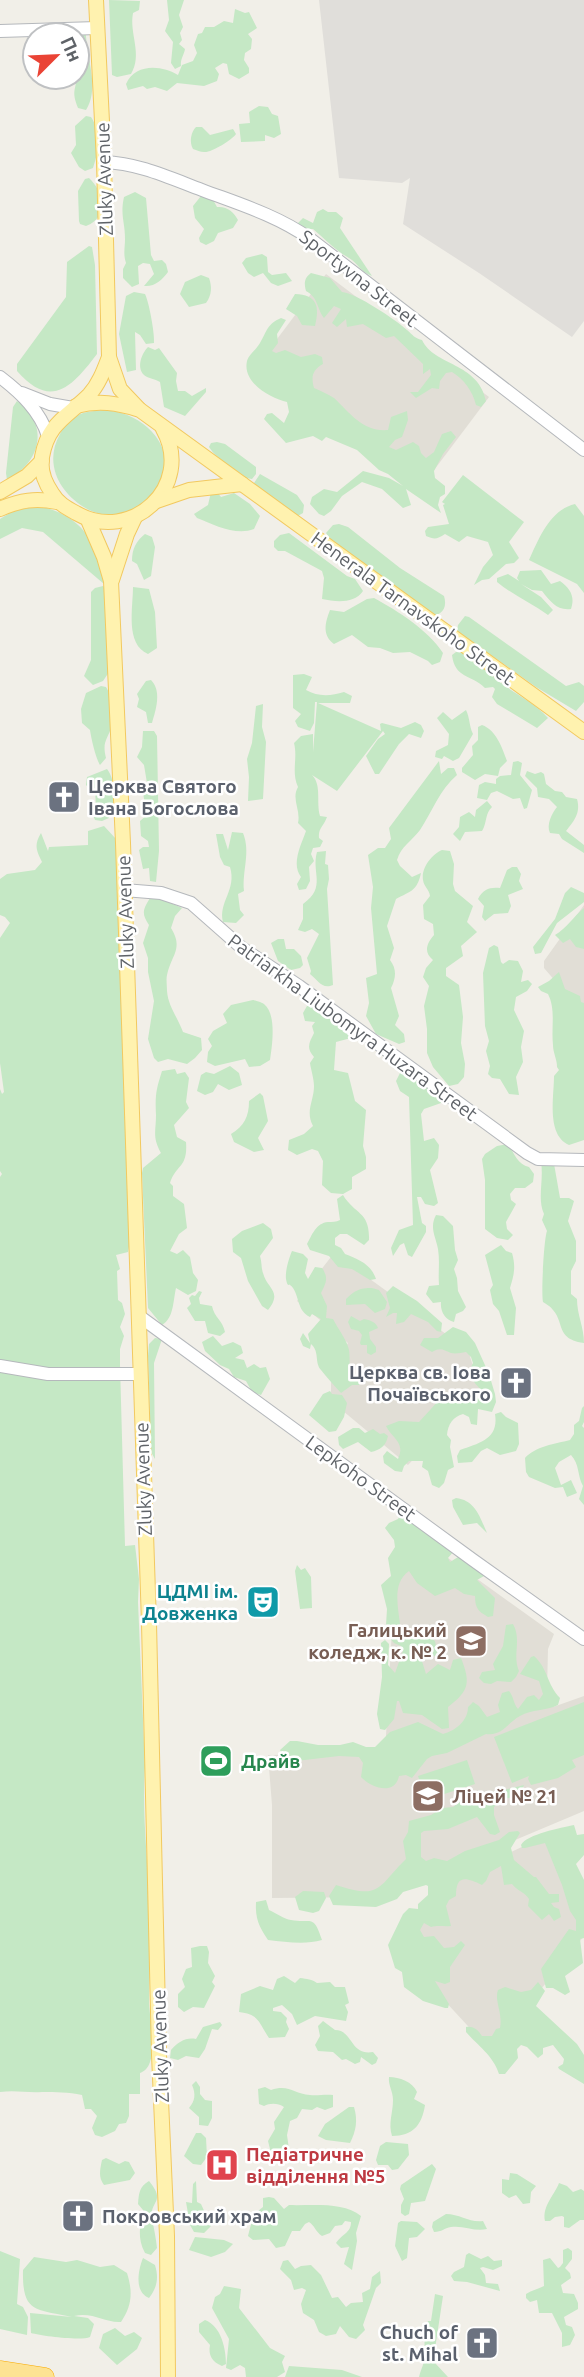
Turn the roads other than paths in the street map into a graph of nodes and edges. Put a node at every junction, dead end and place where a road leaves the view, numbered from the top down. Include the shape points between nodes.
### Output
1 (96, 0) edge
2 (97, 28) junction
3 (0, 32) edge
4 (104, 162) junction
5 (109, 357) junction
6 (0, 377) edge
7 (19, 392) junction
8 (75, 407) junction
9 (140, 410) junction
10 (160, 424) junction
11 (48, 436) junction
12 (584, 450) edge
13 (42, 460) junction
14 (242, 484) junction
15 (0, 492) edge
16 (157, 501) junction
17 (57, 502) junction
18 (0, 509) edge
19 (135, 516) junction
20 (88, 520) junction
21 (111, 581) junction
22 (584, 732) edge
23 (124, 890) junction
24 (584, 1160) edge
25 (138, 1316) junction
26 (0, 1366) edge
27 (139, 1374) junction
28 (584, 1639) edge
29 (0, 2370) edge
30 (45, 2377) edge
31 (168, 2377) edge

1 - 2 main road, Zluky Avenue
2 - 3 street
2 - 4 main road, Zluky Avenue
4 - 5 main road, Zluky Avenue
4 - 12 street, Sportyvna Street via 150,170 282,220
5 - 8 main road, Zluky Avenue via 98,382
5 - 9 main road, Zluky Avenue via 120,389
6 - 7 street
7 - 8 street via 50,404
7 - 11 street via 36,411
8 - 9 main road via 113,402
8 - 11 main road
9 - 10 main road
10 - 14 main road, Henerala Tarnavskoho Street
10 - 16 main road via 173,460 168,484
11 - 13 main road
13 - 15 main road via 27,477
13 - 17 main road via 45,482
14 - 16 main road via 189,490
14 - 22 main road, Henerala Tarnavskoho Street
16 - 19 main road
17 - 18 main road via 23,500
17 - 20 main road
19 - 20 main road via 110,522
19 - 21 main road, Zluky Avenue
20 - 21 main road, Zluky Avenue
21 - 23 main road, Zluky Avenue
23 - 24 street, Patriarkha Liubomyra Huzara Street via 161,893 191,903 243,948 527,1153 538,1159
23 - 25 main road, Zluky Avenue
25 - 27 main road, Zluky Avenue
25 - 28 street, Lepkoho Street
26 - 27 street via 48,1374
27 - 31 main road, Zluky Avenue
29 - 30 highway

